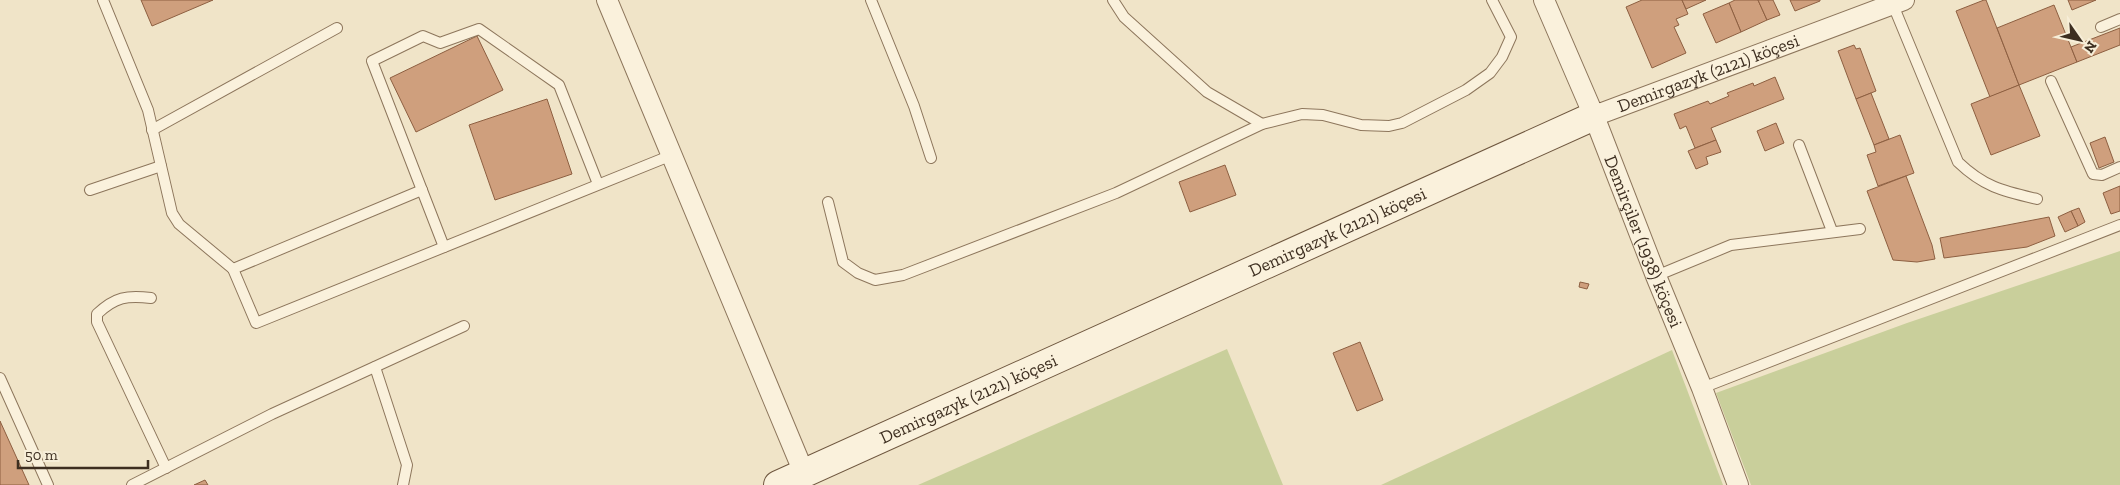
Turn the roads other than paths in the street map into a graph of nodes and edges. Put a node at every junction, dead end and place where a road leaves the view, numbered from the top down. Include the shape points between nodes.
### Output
1 (103, 0) edge
2 (608, 0) edge
3 (870, 0) edge
4 (1113, 0) edge
5 (1492, 0) edge
6 (1544, 0) edge
7 (1899, 2) edge
8 (2120, 19) edge
9 (2101, 27) dead end
10 (337, 28) dead end
11 (2051, 82) dead end
12 (1594, 116) junction
13 (1262, 124) junction
14 (152, 130) junction
15 (1799, 146) dead end
16 (672, 154) junction
17 (931, 158) dead end
18 (161, 166) junction
19 (2120, 167) edge
20 (598, 184) junction
21 (90, 190) dead end
22 (422, 190) junction
23 (2037, 199) dead end
24 (828, 202) dead end
25 (2120, 225) edge
26 (1860, 229) dead end
27 (1832, 231) junction
28 (444, 247) junction
29 (232, 269) junction
30 (1656, 276) junction
31 (151, 298) dead end
32 (464, 326) dead end
33 (375, 367) junction
34 (0, 378) edge
35 (1702, 388) junction
36 (166, 468) junction
37 (804, 473) junction
38 (48, 485) edge
39 (132, 485) edge
40 (403, 485) edge
41 (778, 485) edge
42 (1738, 485) edge

1 - 14 lane via 148,110
2 - 16 street
3 - 17 lane via 914,106
4 - 13 lane via 1124,17 1208,92
5 - 13 lane via 1512,37 1490,73 1466,90 1402,123 1389,126 1361,125 1309,114
6 - 12 street, Demirçiler (1938) köçesi
7 - 12 street, Demirgazyk (2121) köçesi
7 - 23 lane via 1958,162 1983,182
8 - 9 lane
10 - 14 lane
11 - 19 lane via 2093,174 2102,175
12 - 30 street, Demirçiler (1938) köçesi
12 - 37 street, Demirgazyk (2121) köçesi
13 - 24 lane via 1116,193 903,275 874,280 844,262
14 - 18 lane
15 - 27 lane
16 - 20 lane
16 - 37 street
18 - 21 lane
18 - 29 lane via 172,213 179,224
20 - 22 lane via 559,85 479,28 440,43 423,36 372,61
20 - 28 lane
22 - 28 lane
22 - 29 lane
25 - 35 lane
26 - 27 lane
27 - 30 lane via 1731,244
28 - 29 lane via 256,323
30 - 35 street, Demirçiler (1938) köçesi
31 - 36 lane via 132,297 111,302 97,314 97,322
32 - 33 lane
33 - 36 lane
33 - 40 lane via 407,465
34 - 38 lane
35 - 42 street, Demirçiler (1938) köçesi
36 - 39 lane
37 - 41 street, Demirgazyk (2121) köçesi

